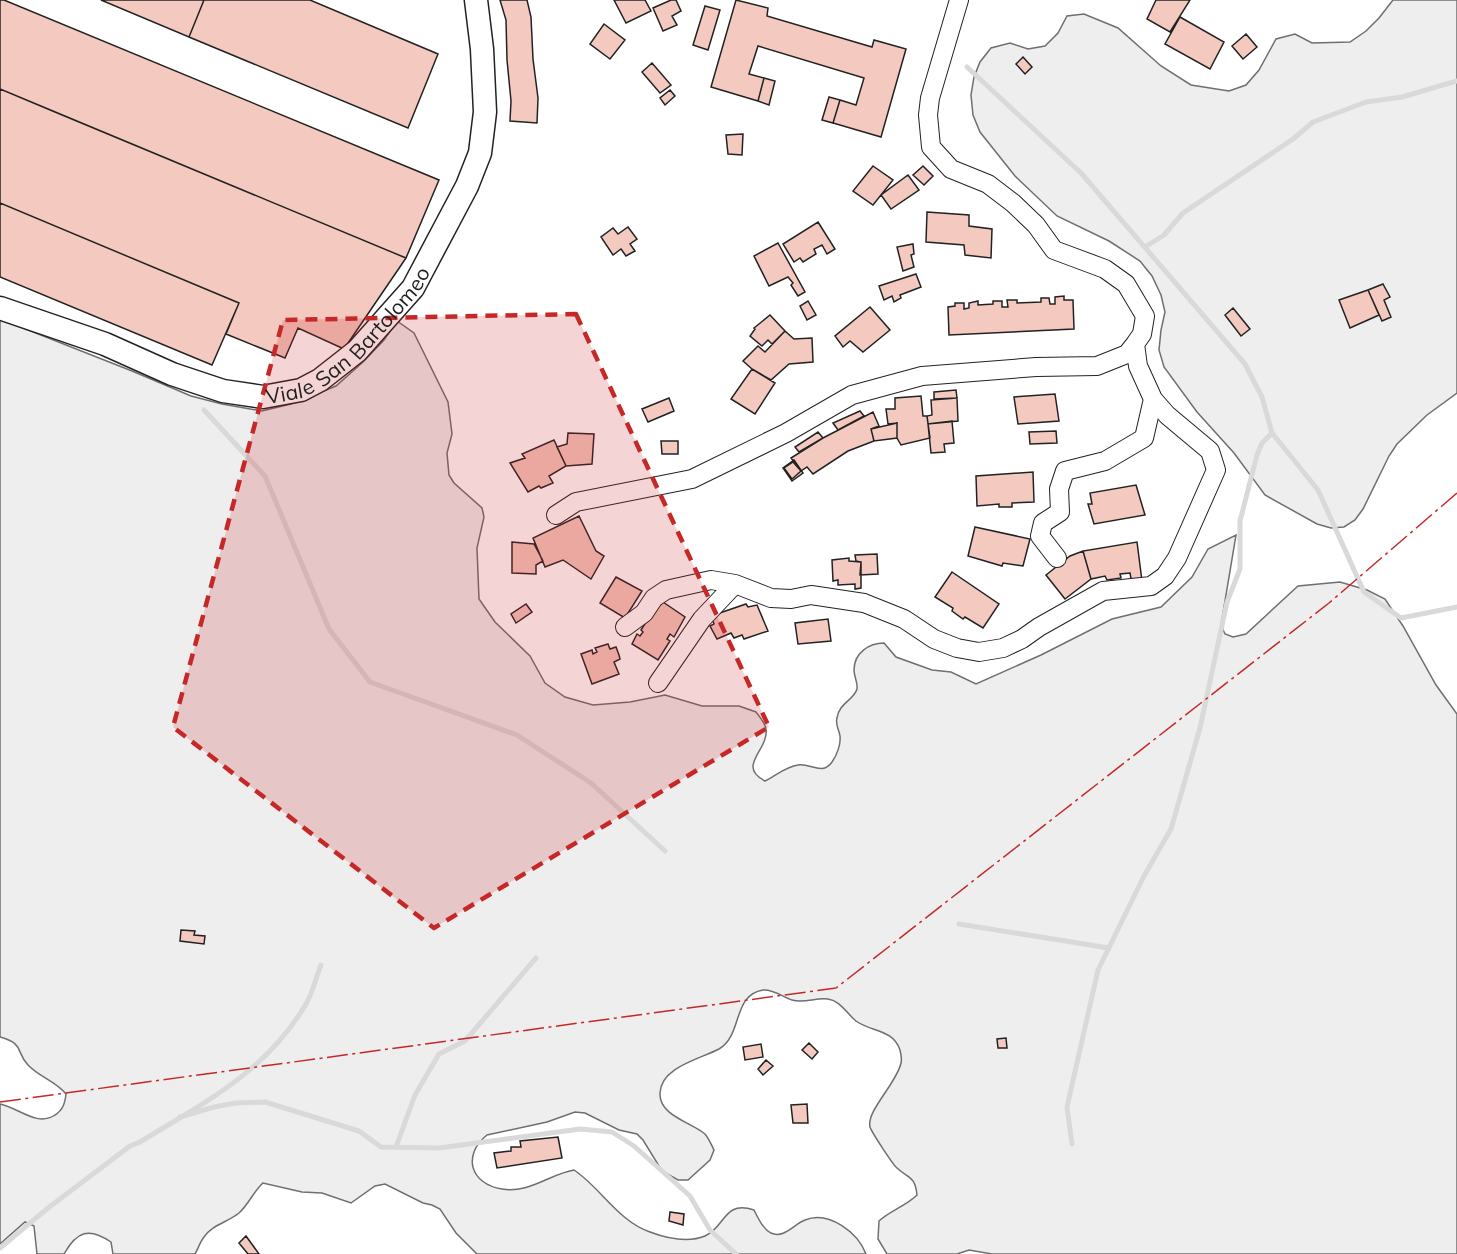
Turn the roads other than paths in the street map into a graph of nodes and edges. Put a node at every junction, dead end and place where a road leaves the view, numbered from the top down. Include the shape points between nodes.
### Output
1 (476, 0) edge
2 (959, 0) edge
3 (0, 308) edge
4 (1135, 344) junction
5 (1153, 399) junction
6 (556, 514) dead end
7 (1057, 558) dead end
8 (735, 584) junction
9 (625, 627) dead end
10 (658, 683) dead end

1 - 3 main road, Viale San Bartolomeo via 485,112 480,153 467,186 413,288 357,351 320,380 300,390 263,397 223,392 105,344
2 - 4 street via 930,98 931,147 951,169 988,184 1013,203 1054,250 1105,268 1126,284 1145,316 1142,334
4 - 5 street via 1138,366
4 - 6 street via 1127,354 1097,366 921,376 852,395 786,434 692,479 576,502
5 - 7 street via 1144,438 1106,461 1065,471 1059,489 1060,512 1043,523 1040,536
5 - 8 street via 1210,451 1216,470 1177,558 1165,576 1151,586 1103,591 1022,639 1003,648 979,652 934,639 904,619 864,603 811,595 771,598
8 - 9 street via 711,580 666,590 654,598 645,613
8 - 10 street via 702,619

